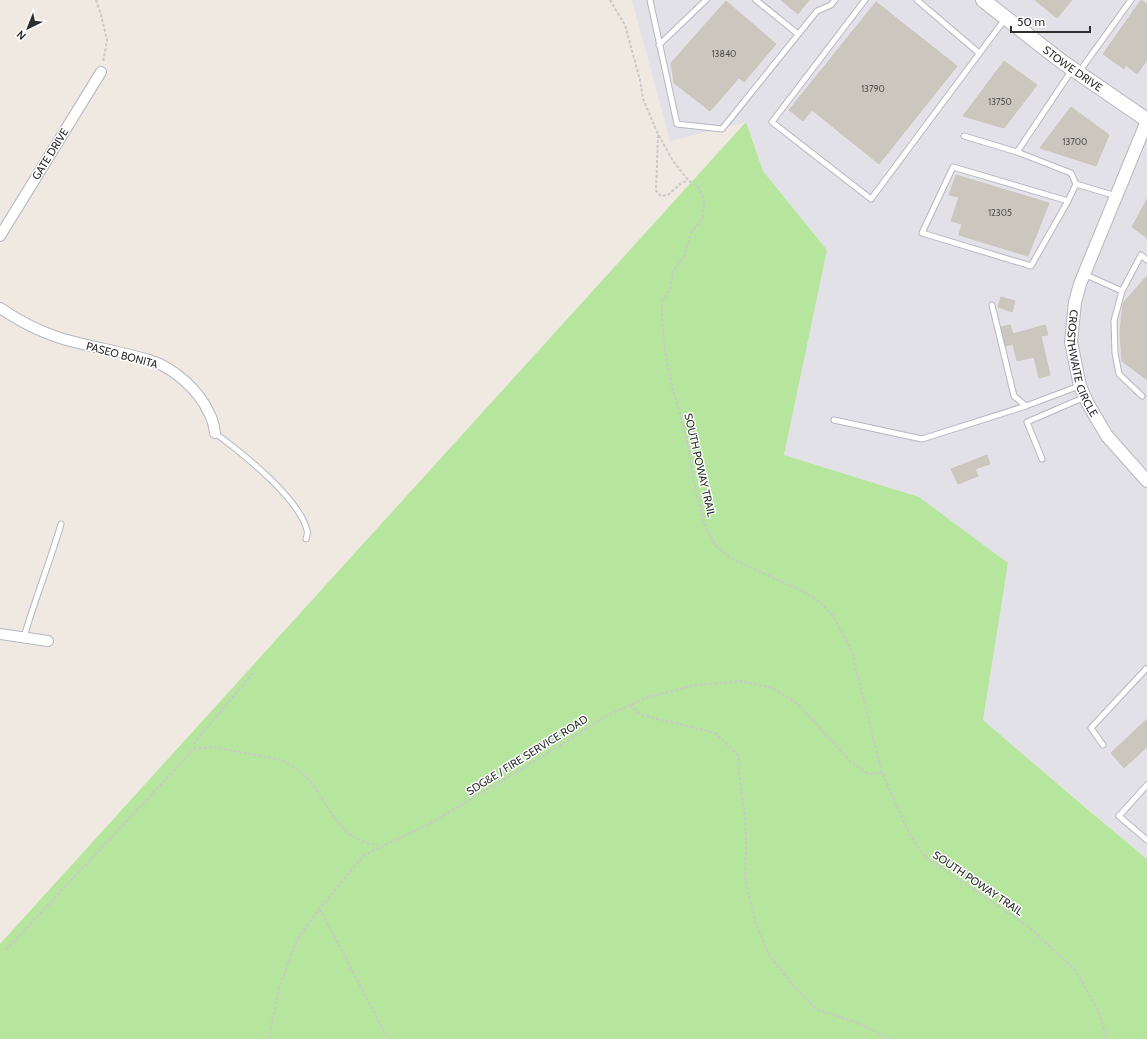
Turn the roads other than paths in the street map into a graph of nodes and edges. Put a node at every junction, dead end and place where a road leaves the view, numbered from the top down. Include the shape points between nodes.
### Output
1 (650, 0) edge
2 (706, 0) edge
3 (756, 0) edge
4 (835, 0) edge
5 (864, 0) edge
6 (917, 0) edge
7 (983, 0) edge
8 (1131, 0) edge
9 (1005, 18) junction
10 (798, 34) junction
11 (659, 45) junction
12 (979, 53) junction
13 (1076, 71) junction
14 (101, 72) road end
15 (1147, 120) edge
16 (964, 136) dead end
17 (1017, 152) junction
18 (1076, 184) junction
19 (1116, 196) junction
20 (1068, 201) junction
21 (0, 236) edge
22 (1147, 260) edge
23 (1084, 274) junction
24 (1122, 291) junction
25 (992, 305) dead end
26 (0, 308) edge
27 (1080, 386) junction
28 (1142, 396) dead end
29 (1085, 397) junction
30 (1026, 406) junction
31 (834, 420) dead end
32 (215, 433) joint
33 (1042, 459) dead end
34 (1147, 481) edge
35 (61, 524) dead end
36 (306, 539) dead end
37 (0, 634) edge
38 (24, 637) junction
39 (48, 641) dead end
40 (1147, 669) edge
41 (1103, 745) dead end
42 (1147, 785) edge
43 (1147, 840) edge

1 - 11 lane
2 - 11 lane
3 - 10 lane
4 - 10 lane via 817,11
5 - 12 lane via 772,122 871,199
6 - 12 lane
7 - 9 main road, STOWE DRIVE
8 - 13 lane
9 - 12 lane
9 - 13 main road, STOWE DRIVE
10 - 11 lane via 722,129 677,124
13 - 15 main road, STOWE DRIVE
13 - 17 lane
14 - 21 street, GATE DRIVE
15 - 19 street, CROSTHWAITE CIRCLE
16 - 17 lane
17 - 18 lane via 1071,173
18 - 19 lane
18 - 20 lane
19 - 23 street, CROSTHWAITE CIRCLE
20 - 20 lane via 1031,266 922,233 953,168
22 - 24 lane via 1141,255
23 - 24 lane
23 - 27 street, CROSTHWAITE CIRCLE via 1075,302 1071,342
24 - 28 lane via 1114,321 1115,353 1119,374
25 - 30 lane via 1014,396
26 - 32 street, PASEO BONITA via 17,320 48,334 149,360 168,369 202,400 210,414
27 - 29 street, CROSTHWAITE CIRCLE
27 - 30 lane
29 - 33 lane via 1027,422
29 - 34 street, CROSTHWAITE CIRCLE via 1107,436
30 - 31 lane via 922,439
32 - 36 lane via 239,450 290,500 308,532
35 - 38 lane
37 - 38 street
38 - 39 street
40 - 41 lane via 1091,728
42 - 43 lane via 1119,816

